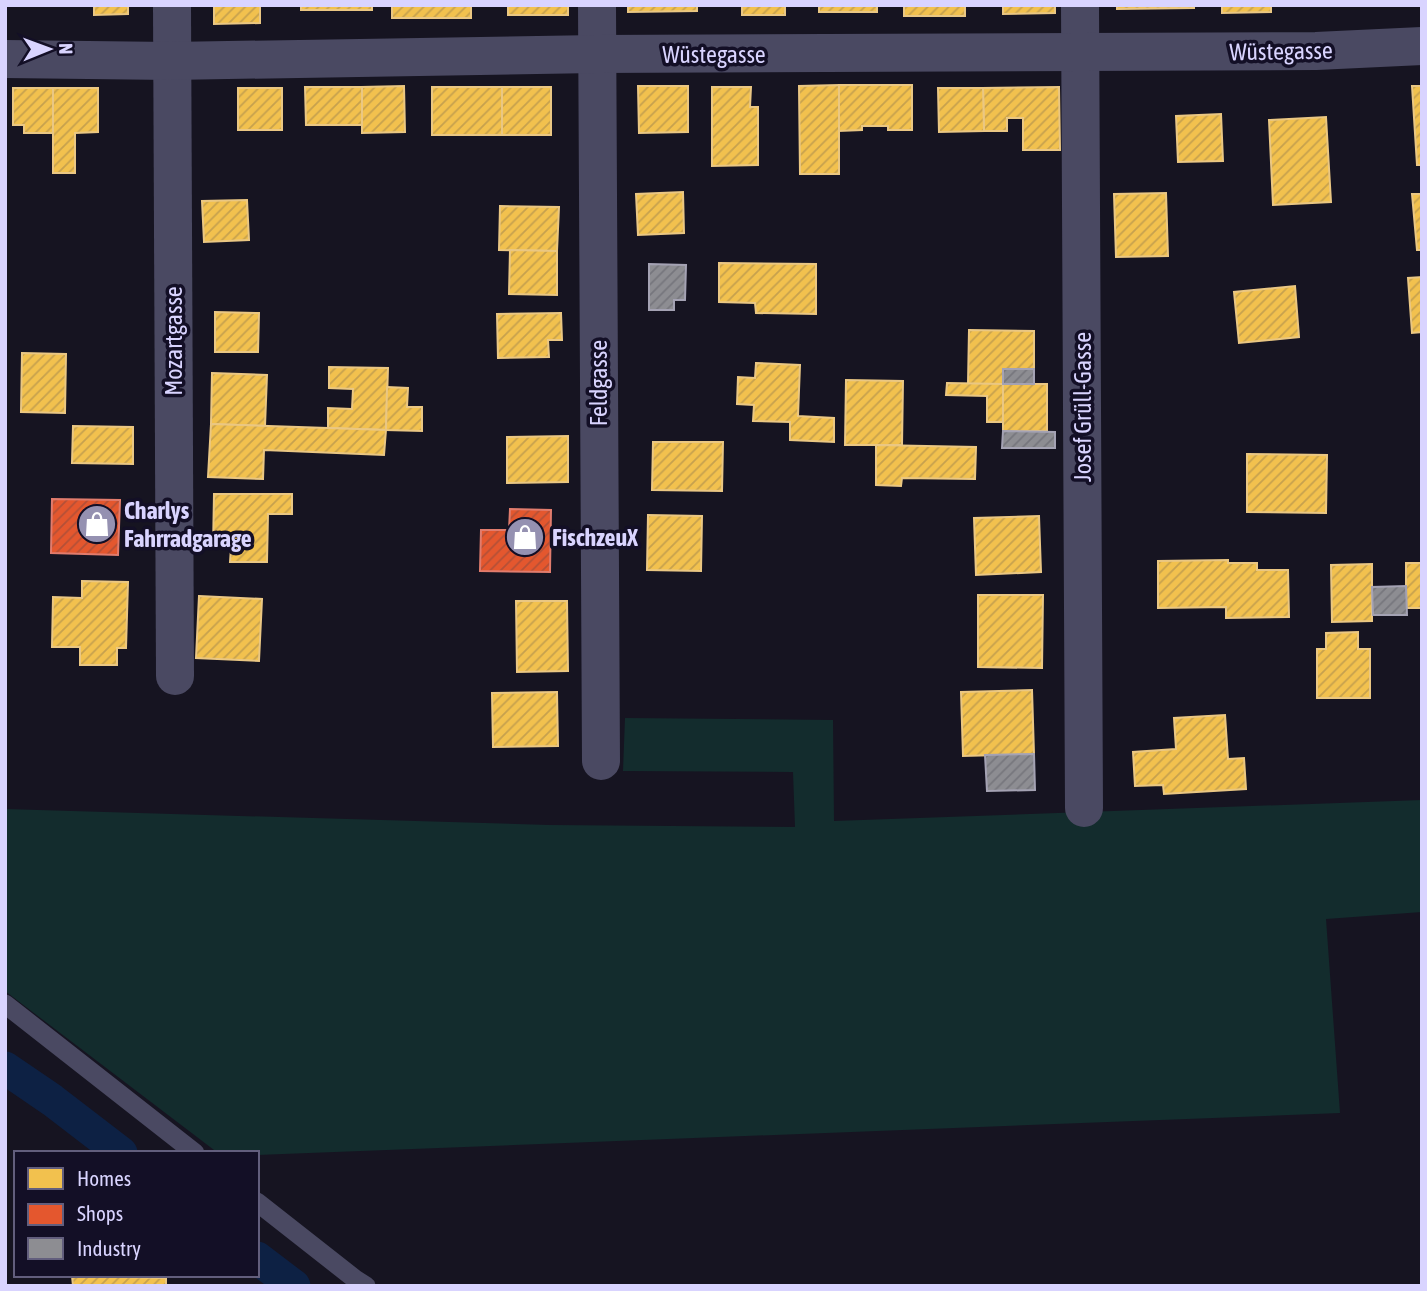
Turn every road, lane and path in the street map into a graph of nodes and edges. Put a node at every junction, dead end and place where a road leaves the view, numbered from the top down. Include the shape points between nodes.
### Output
1 (172, 5) edge
2 (597, 5) edge
3 (1080, 5) edge
4 (1422, 46) edge
5 (1081, 52) junction
6 (596, 54) junction
7 (5, 59) edge
8 (171, 61) junction
9 (175, 676) dead end
10 (601, 761) dead end
11 (1084, 808) dead end
12 (5, 1004) edge
13 (192, 1151) edge
14 (259, 1204) edge
15 (366, 1286) edge

1 - 8 street, Mozartgasse
2 - 6 street, Feldgasse
3 - 5 street, Josef Grüll-Gasse
4 - 5 street, Wüstegasse
5 - 6 street, Wüstegasse
5 - 11 street, Josef Grüll-Gasse
6 - 8 street, Wüstegasse
6 - 10 street, Feldgasse
7 - 8 street, Wüstegasse
8 - 9 street, Mozartgasse
12 - 13 lane
14 - 15 lane

